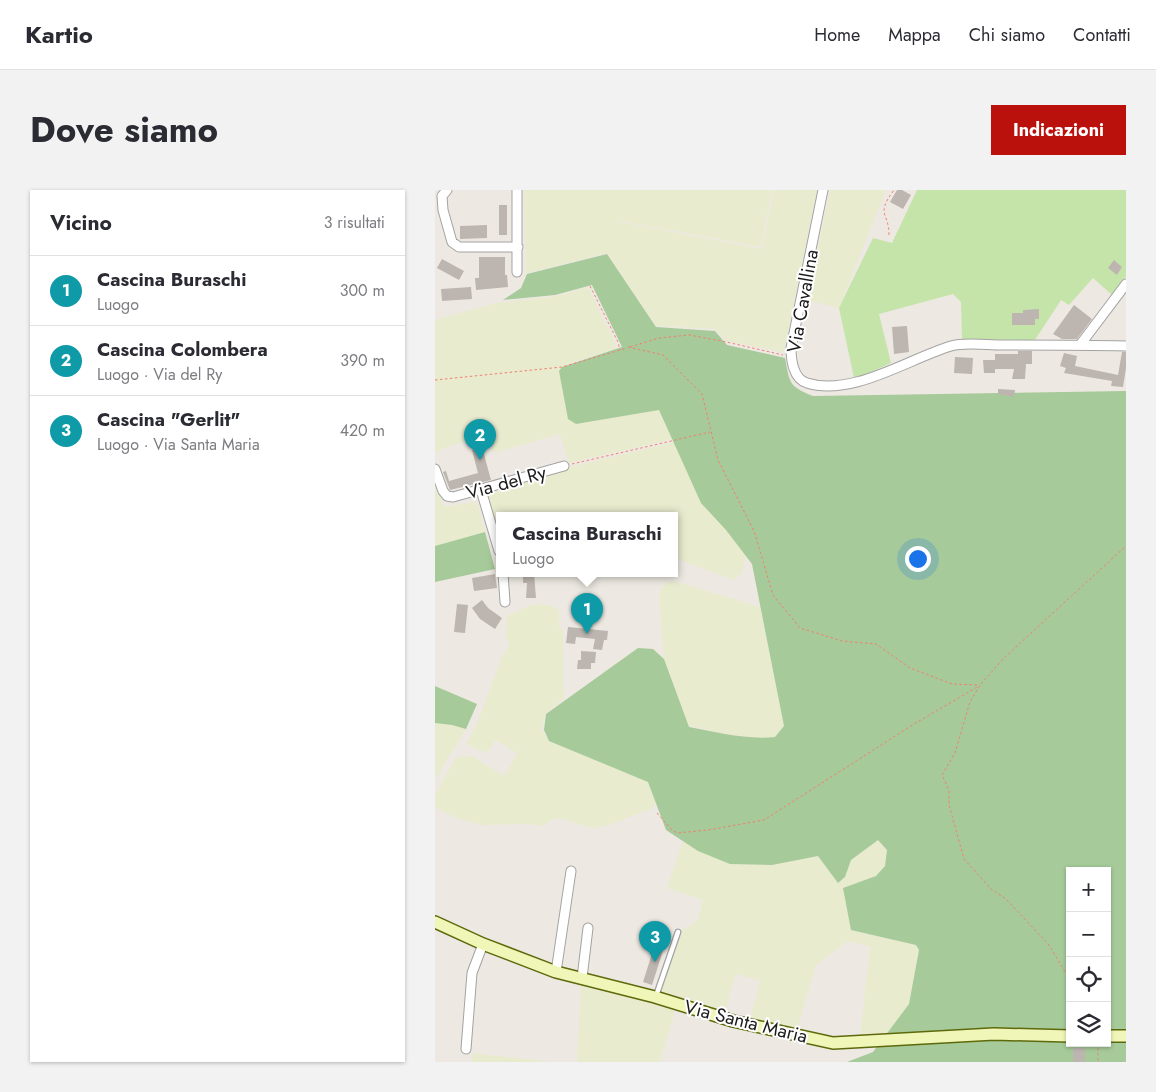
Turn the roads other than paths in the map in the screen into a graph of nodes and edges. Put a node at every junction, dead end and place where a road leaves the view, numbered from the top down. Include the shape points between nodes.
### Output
1 (447, 190) edge
2 (517, 190) edge
3 (823, 190) edge
4 (517, 248) junction
5 (517, 272) dead end
6 (1126, 284) edge
7 (1081, 345) junction
8 (1126, 346) edge
9 (565, 466) road end
10 (435, 470) edge
11 (481, 490) junction
12 (496, 541) edge
13 (503, 577) edge
14 (505, 602) dead end
15 (571, 871) dead end
16 (435, 922) edge
17 (588, 928) dead end
18 (678, 932) dead end
19 (483, 944) junction
20 (556, 972) junction
21 (582, 978) junction
22 (655, 997) junction
23 (1066, 1036) edge
24 (1111, 1036) edge
25 (1126, 1036) edge
26 (466, 1049) dead end

1 - 4 street via 442,196 443,210 452,242 459,247
2 - 4 street
3 - 7 street, Via Cavallina via 791,348 799,380 820,386 839,386 865,380 954,346
4 - 5 street
6 - 7 street
7 - 8 street
9 - 11 street, Via del Ry
10 - 11 street, Via del Ry via 447,496
11 - 12 street
13 - 14 street
15 - 20 street
16 - 19 street, Via Santa Maria
17 - 21 street
18 - 22 lane
19 - 20 street, Via Santa Maria
19 - 26 street via 472,973
20 - 21 street, Via Santa Maria
21 - 22 street, Via Santa Maria
22 - 23 street, Via Santa Maria via 733,1021 833,1042 994,1034
24 - 25 street

